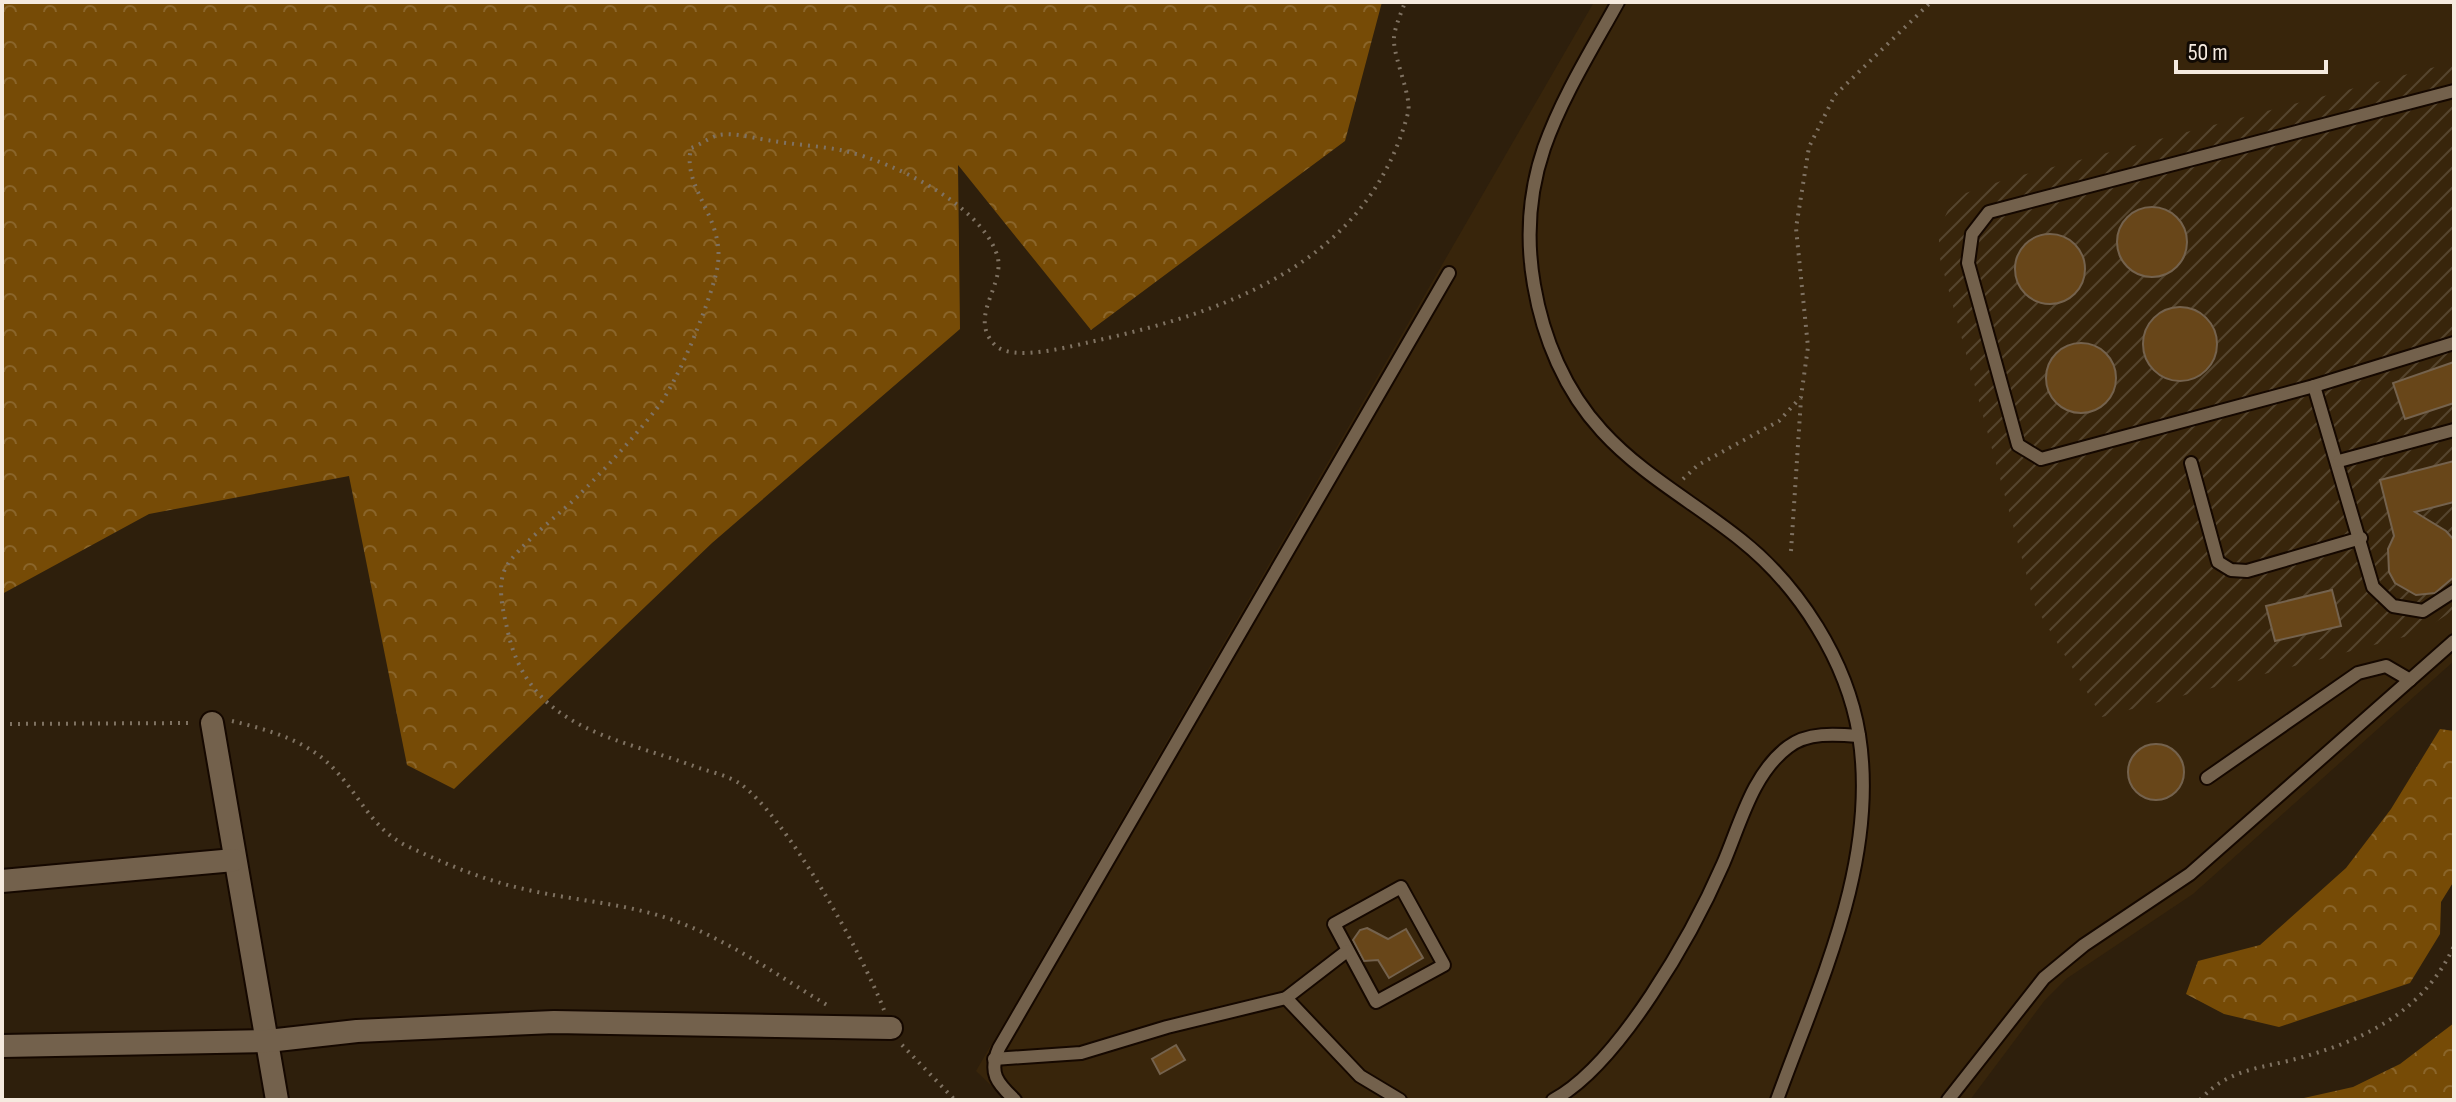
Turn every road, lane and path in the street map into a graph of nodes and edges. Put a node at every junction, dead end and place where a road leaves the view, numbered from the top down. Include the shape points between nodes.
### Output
1 (1405, 2) edge
2 (1618, 2) edge
3 (1931, 2) edge
4 (2454, 91) edge
5 (1449, 273) dead end
6 (2454, 343) edge
7 (2314, 386) junction
8 (1801, 397) junction
9 (2454, 430) edge
10 (2339, 461) junction
11 (2191, 463) dead end
12 (1675, 491) junction
13 (2361, 538) junction
14 (1791, 551) dead end
15 (2454, 591) edge
16 (2454, 641) edge
17 (2410, 680) junction
18 (212, 723) junction
19 (2, 724) edge
20 (1859, 736) junction
21 (2207, 778) dead end
22 (234, 860) junction
23 (2, 881) edge
24 (2454, 946) edge
25 (1347, 951) junction
26 (1286, 998) junction
27 (829, 1006) dead end
28 (891, 1028) junction
29 (268, 1041) junction
30 (2, 1046) edge
31 (994, 1059) junction
32 (277, 1100) edge
33 (955, 1100) edge
34 (1015, 1100) edge
35 (1400, 1100) edge
36 (1553, 1100) edge
37 (1777, 1100) edge
38 (1948, 1100) edge
39 (2200, 1100) edge

1 - 28 path via 1393,39 1410,109 1388,164 1349,224 1270,284 1206,310 1067,347 1014,354 995,346 986,331 985,308 998,255 980,223 934,187 847,151 720,135 691,148 691,177 711,214 718,244 716,273 660,405 505,569 501,599 509,640 532,689 563,717 603,737 738,782 766,807 869,971
2 - 12 lane via 1543,150 1530,216 1531,265 1552,352 1581,404 1619,449
3 - 8 path via 1835,95 1809,147 1796,228 1808,347
4 - 7 lane via 1989,212 1972,234 1968,263 2018,445 2041,459
5 - 31 lane
6 - 7 lane
7 - 10 lane
8 - 12 path via 1779,421 1698,465
8 - 14 path
9 - 10 lane
10 - 13 lane
11 - 13 lane via 2218,562 2231,570 2247,571
12 - 20 lane via 1743,541 1790,587 1826,642
13 - 15 lane via 2373,587 2393,606 2423,611
16 - 17 lane
17 - 21 lane via 2386,666 2358,673
17 - 38 lane via 2190,874 2054,969
18 - 19 path
18 - 22 street
18 - 27 path via 233,721 311,750 335,770 376,824 448,865 523,889 651,913 724,942
20 - 36 lane via 1802,739 1774,761 1671,962 1593,1071
20 - 37 lane via 1861,822 1851,889
22 - 23 street
22 - 29 street
24 - 39 path via 2420,999 2390,1021 2348,1043 2237,1071
25 - 25 lane via 1376,1002 1444,965 1401,887 1334,924
25 - 26 lane
26 - 31 lane via 1081,1053
26 - 35 lane via 1360,1076
28 - 29 street via 554,1022 357,1031
28 - 33 path via 911,1058
29 - 30 street
29 - 32 street
31 - 34 lane via 995,1080

